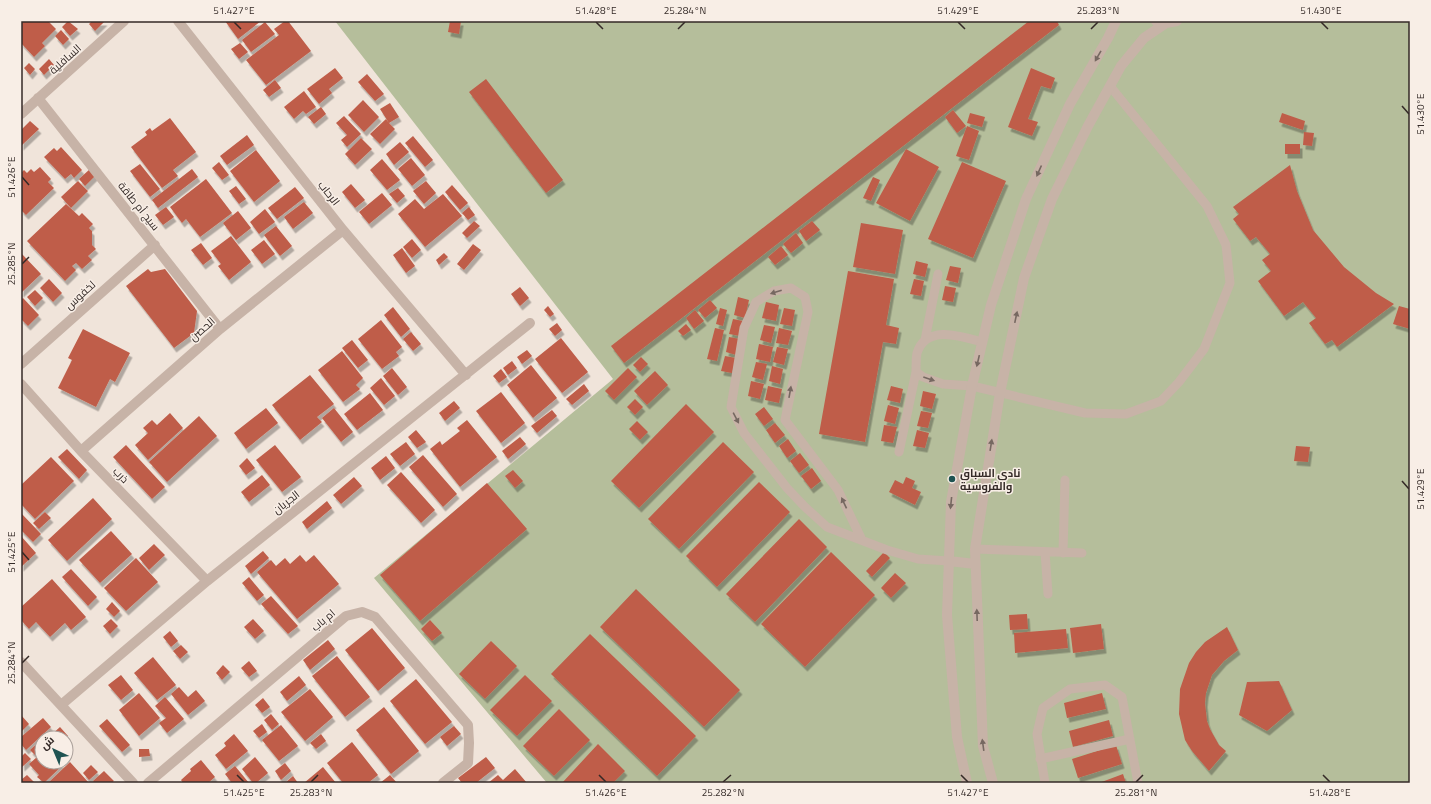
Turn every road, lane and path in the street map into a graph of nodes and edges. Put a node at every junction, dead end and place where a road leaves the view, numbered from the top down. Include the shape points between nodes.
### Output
1 (124, 21) edge
2 (178, 21) edge
3 (1116, 21) edge
4 (1156, 21) edge
5 (1177, 21) edge
6 (1166, 23) junction
7 (1110, 86) junction
8 (38, 98) junction
9 (21, 114) edge
10 (343, 230) junction
11 (155, 245) junction
12 (938, 274) dead end
13 (530, 323) dead end
14 (220, 329) junction
15 (925, 340) junction
16 (982, 342) junction
17 (21, 364) edge
18 (916, 372) junction
19 (466, 375) junction
20 (21, 384) edge
21 (972, 386) junction
22 (1000, 393) junction
23 (81, 451) junction
24 (899, 452) dead end
25 (1065, 480) dead end
26 (861, 538) junction
27 (974, 549) junction
28 (1045, 552) junction
29 (1063, 552) junction
30 (1082, 553) dead end
31 (949, 562) junction
32 (975, 564) junction
33 (207, 581) junction
34 (1048, 594) dead end
35 (21, 662) edge
36 (61, 705) junction
37 (1130, 739) junction
38 (1040, 759) junction
39 (133, 783) edge
40 (148, 783) edge
41 (442, 783) edge
42 (967, 783) edge
43 (993, 783) edge
44 (1045, 783) edge
45 (1138, 783) edge

1 - 8 street, السافلية
2 - 10 street, الرحاب
3 -> 16 street via 1070,104 1026,200 991,305
4 - 6 street
5 - 6 street
6 - 7 street via 1144,38 1121,66
22 -> 7 street via 1024,278 1052,199
7 - 22 lane via 1207,206 1226,245 1230,283 1204,349 1161,401 1126,414 1085,413
8 - 9 street, السافلية
8 - 11 street, سيج أم طاقة
10 - 14 street, الحصن
10 - 19 street, الرحاب
11 - 14 street, سيج أم طاقة
11 - 17 street, لخفوس
12 - 15 lane
13 - 19 street, الجريان
14 - 23 street, الحصن
15 - 16 lane via 937,334
15 - 18 lane via 917,353
16 -> 21 street
18 -> 21 lane via 943,384
18 - 24 lane
19 - 33 street, الجريان
20 - 23 street, ذرب
21 - 22 lane
21 -> 31 street via 951,502
27 -> 22 street
23 - 33 street, ذرب
25 - 29 lane
26 -> 26 lane via 838,490 785,420 808,312 804,297 791,288 774,291 756,302 744,328 731,407 744,433 764,461 804,507 828,527
26 - 31 lane via 887,550 918,559
27 - 28 lane
27 - 32 street
28 - 29 lane
28 - 34 lane
29 - 30 lane
31 - 32 street
31 - 42 street via 947,615 957,737
43 -> 32 street via 983,746
33 - 36 street, الجريان
35 - 36 street
36 - 39 street
37 - 38 lane
37 - 38 lane via 1122,697 1105,685 1070,689 1043,708 1037,734
37 - 45 lane
38 - 44 lane
40 - 41 street, ام باب via 346,616 362,612 375,617 468,725 468,763

